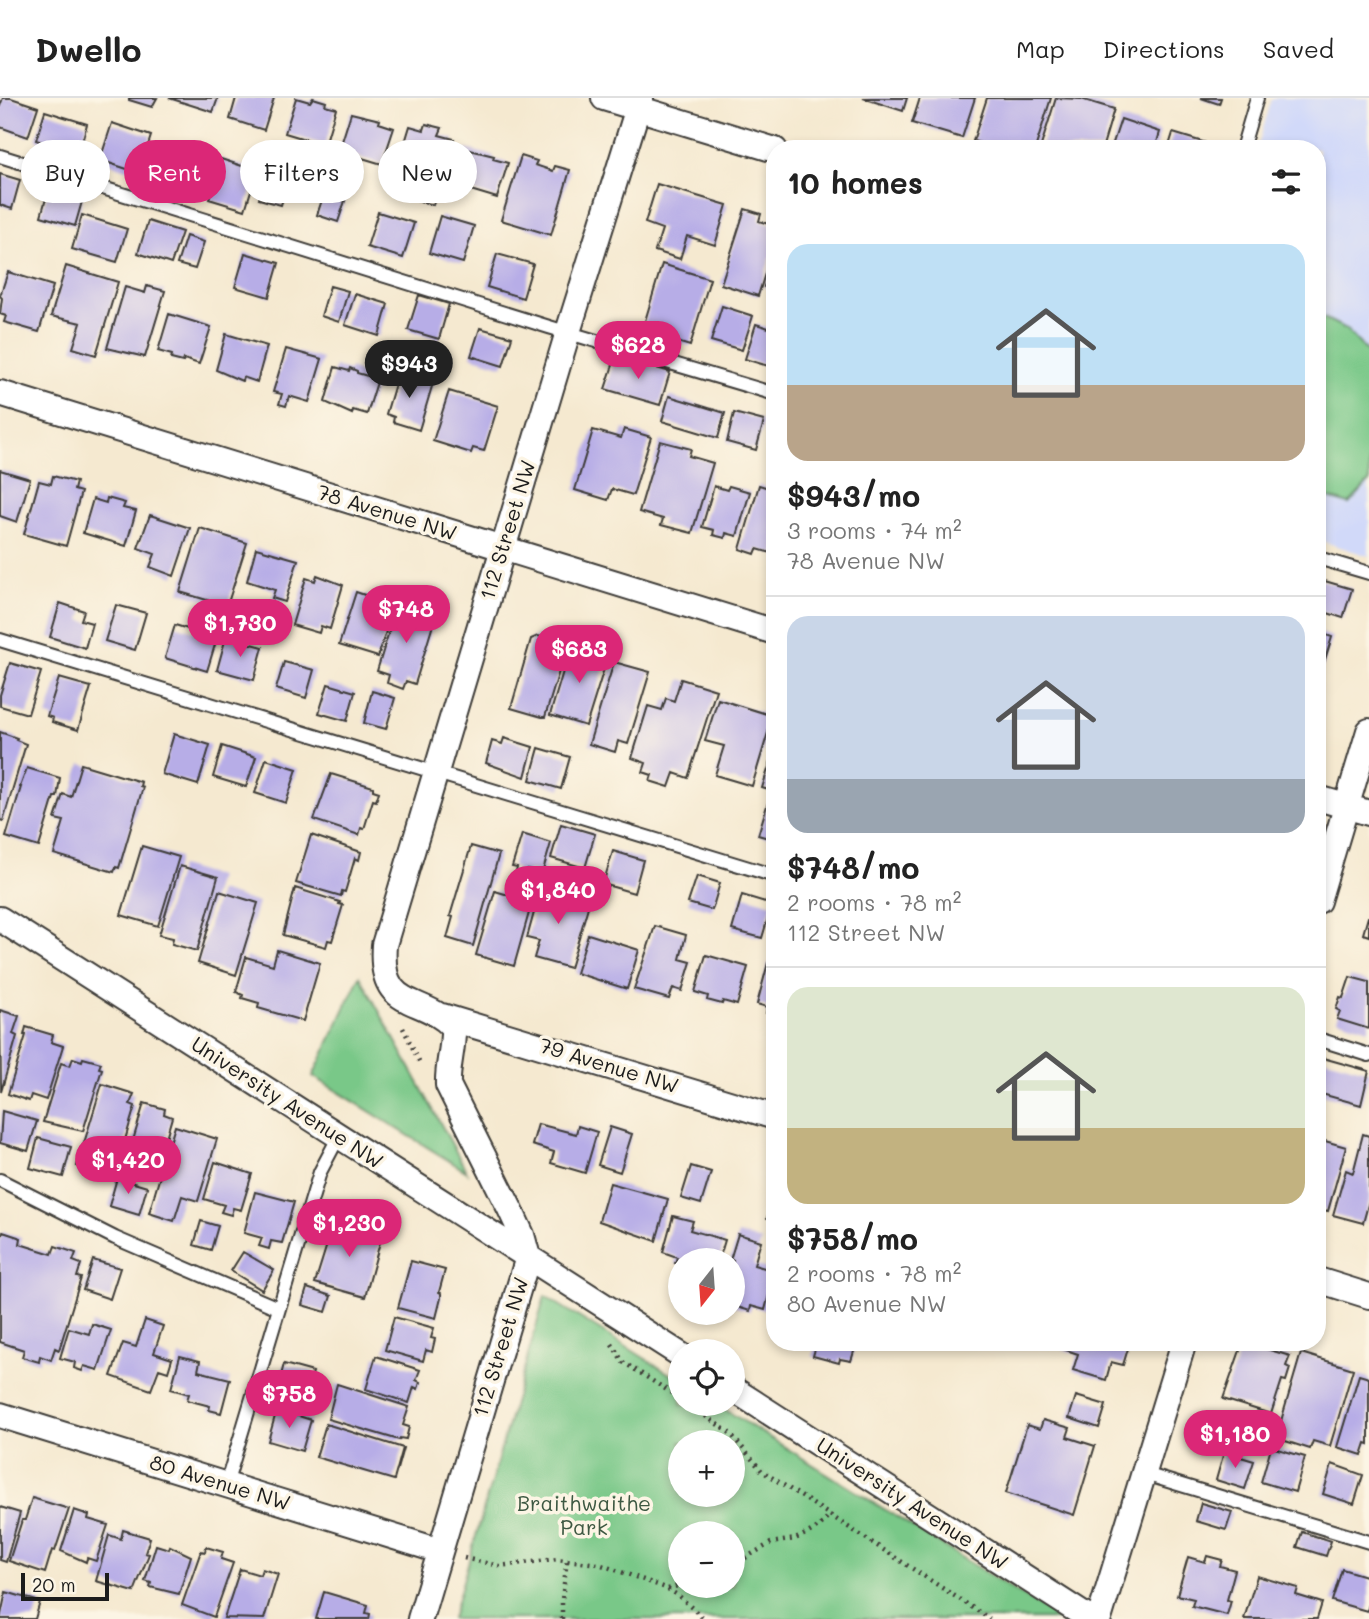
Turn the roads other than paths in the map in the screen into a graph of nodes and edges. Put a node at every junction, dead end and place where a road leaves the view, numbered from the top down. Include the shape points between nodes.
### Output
1 (604, 98) edge
2 (1257, 98) edge
3 (640, 103) edge
4 (1245, 140) edge
5 (766, 147) edge
6 (0, 156) edge
7 (568, 332) junction
8 (766, 391) edge
9 (0, 393) edge
10 (503, 549) junction
11 (1326, 560) edge
12 (1369, 573) edge
13 (766, 629) edge
14 (0, 640) edge
15 (1369, 731) edge
16 (435, 774) junction
17 (1326, 800) edge
18 (1358, 810) edge
19 (766, 873) edge
20 (1326, 883) edge
21 (0, 919) edge
22 (442, 1016) junction
23 (1326, 1042) edge
24 (1369, 1055) edge
25 (766, 1114) edge
26 (339, 1136) junction
27 (0, 1180) edge
28 (528, 1256) junction
29 (1326, 1283) edge
30 (1369, 1296) edge
31 (278, 1308) junction
32 (668, 1347) edge
33 (1181, 1351) edge
34 (745, 1397) edge
35 (0, 1415) edge
36 (1145, 1474) junction
37 (226, 1485) junction
38 (1369, 1542) edge
39 (440, 1551) junction
40 (420, 1619) edge
41 (1090, 1619) edge
42 (1099, 1619) edge

1 - 3 street
2 - 4 lane
3 - 5 street
3 - 7 street, 112 Street NW
6 - 7 lane
7 - 8 lane
7 - 10 street, 112 Street NW
9 - 10 street, 78 Avenue NW
10 - 13 street, 78 Avenue NW
10 - 16 street, 112 Street NW
11 - 12 lane
14 - 16 lane
15 - 18 street
16 - 19 lane
16 - 22 street, 112 Street NW via 383,961 386,976 402,1000
17 - 18 street
18 - 20 street
21 - 26 street, University Avenue NW
22 - 25 street, 79 Avenue NW
22 - 28 street, 112 Street NW via 453,1027 448,1085 510,1209
23 - 24 lane
26 - 28 street, University Avenue NW
26 - 31 lane via 320,1172
27 - 31 lane via 115,1238
28 - 32 street, University Avenue NW
28 - 39 street, 112 Street NW
29 - 30 street
31 - 37 lane
33 - 36 street
34 - 41 street, University Avenue NW
35 - 37 street, 80 Avenue NW
36 - 38 lane
36 - 42 street
37 - 39 street, 80 Avenue NW
39 - 40 street, 112 Street NW

